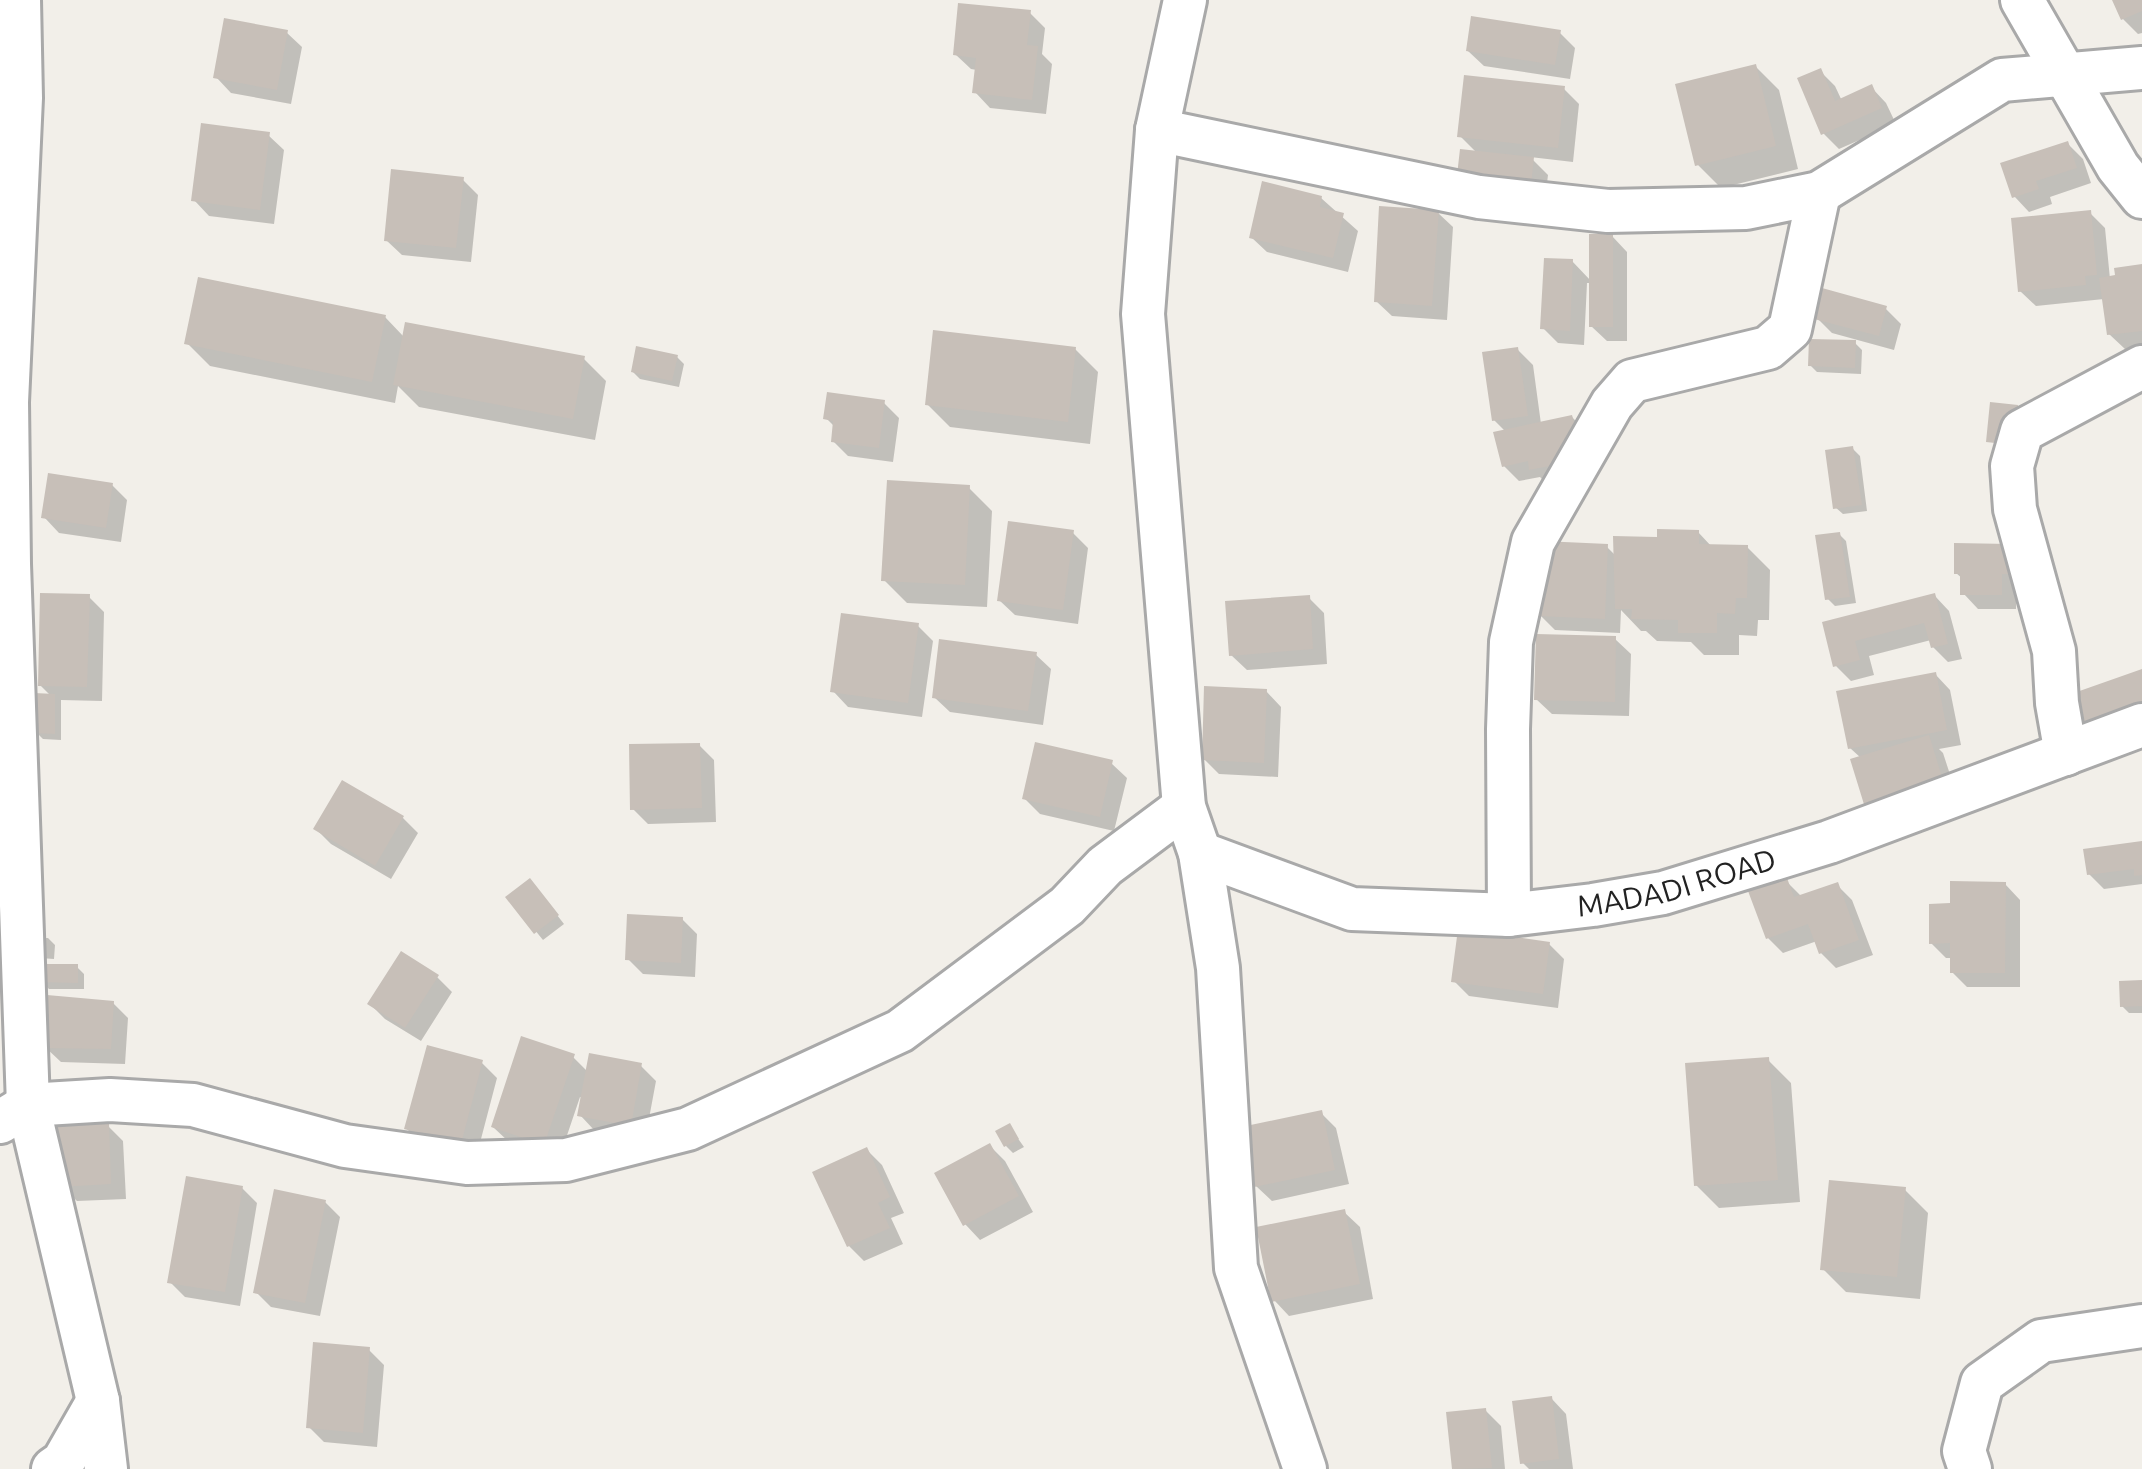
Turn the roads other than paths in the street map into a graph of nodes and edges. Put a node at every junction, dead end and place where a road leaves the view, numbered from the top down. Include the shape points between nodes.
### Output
1 (18, 0) edge
2 (1185, 0) edge
3 (2027, 8) edge
4 (2142, 68) edge
5 (2063, 74) junction
6 (2002, 80) junction
7 (10, 107) edge
8 (1157, 130) junction
9 (1819, 192) junction
10 (2142, 197) edge
11 (2142, 367) edge
12 (2142, 725) edge
13 (2066, 754) junction
14 (1184, 807) junction
15 (1200, 853) junction
16 (1509, 915) junction
17 (14, 1114) edge
18 (2142, 1326) edge
19 (98, 1401) junction
20 (54, 1469) edge
21 (106, 1469) edge
22 (1305, 1469) edge
23 (1970, 1469) edge

1 - 7 street
2 - 8 street
3 - 5 street
3 - 6 street
4 - 5 street
5 - 6 street
5 - 10 street
6 - 9 street
7 - 17 street
8 - 9 street via 1479,198 1608,211 1746,208
8 - 14 street via 1143,314
9 - 16 street via 1790,330 1768,348 1632,381 1533,542 1511,642
11 - 13 street via 2022,431 2012,466 2015,510 2054,652
12 - 13 street, MADADI ROAD
13 - 16 street, MADADI ROAD via 1830,842 1663,893
14 - 15 street
14 - 17 street via 1106,866 1067,906 900,1031 688,1129 566,1160 467,1163 346,1146 193,1105 110,1100
15 - 16 street, MADADI ROAD via 1352,908
15 - 22 street via 1218,968 1236,1268
17 - 19 street
18 - 23 street via 2041,1340 1982,1383 1964,1451
19 - 20 street
19 - 21 street

